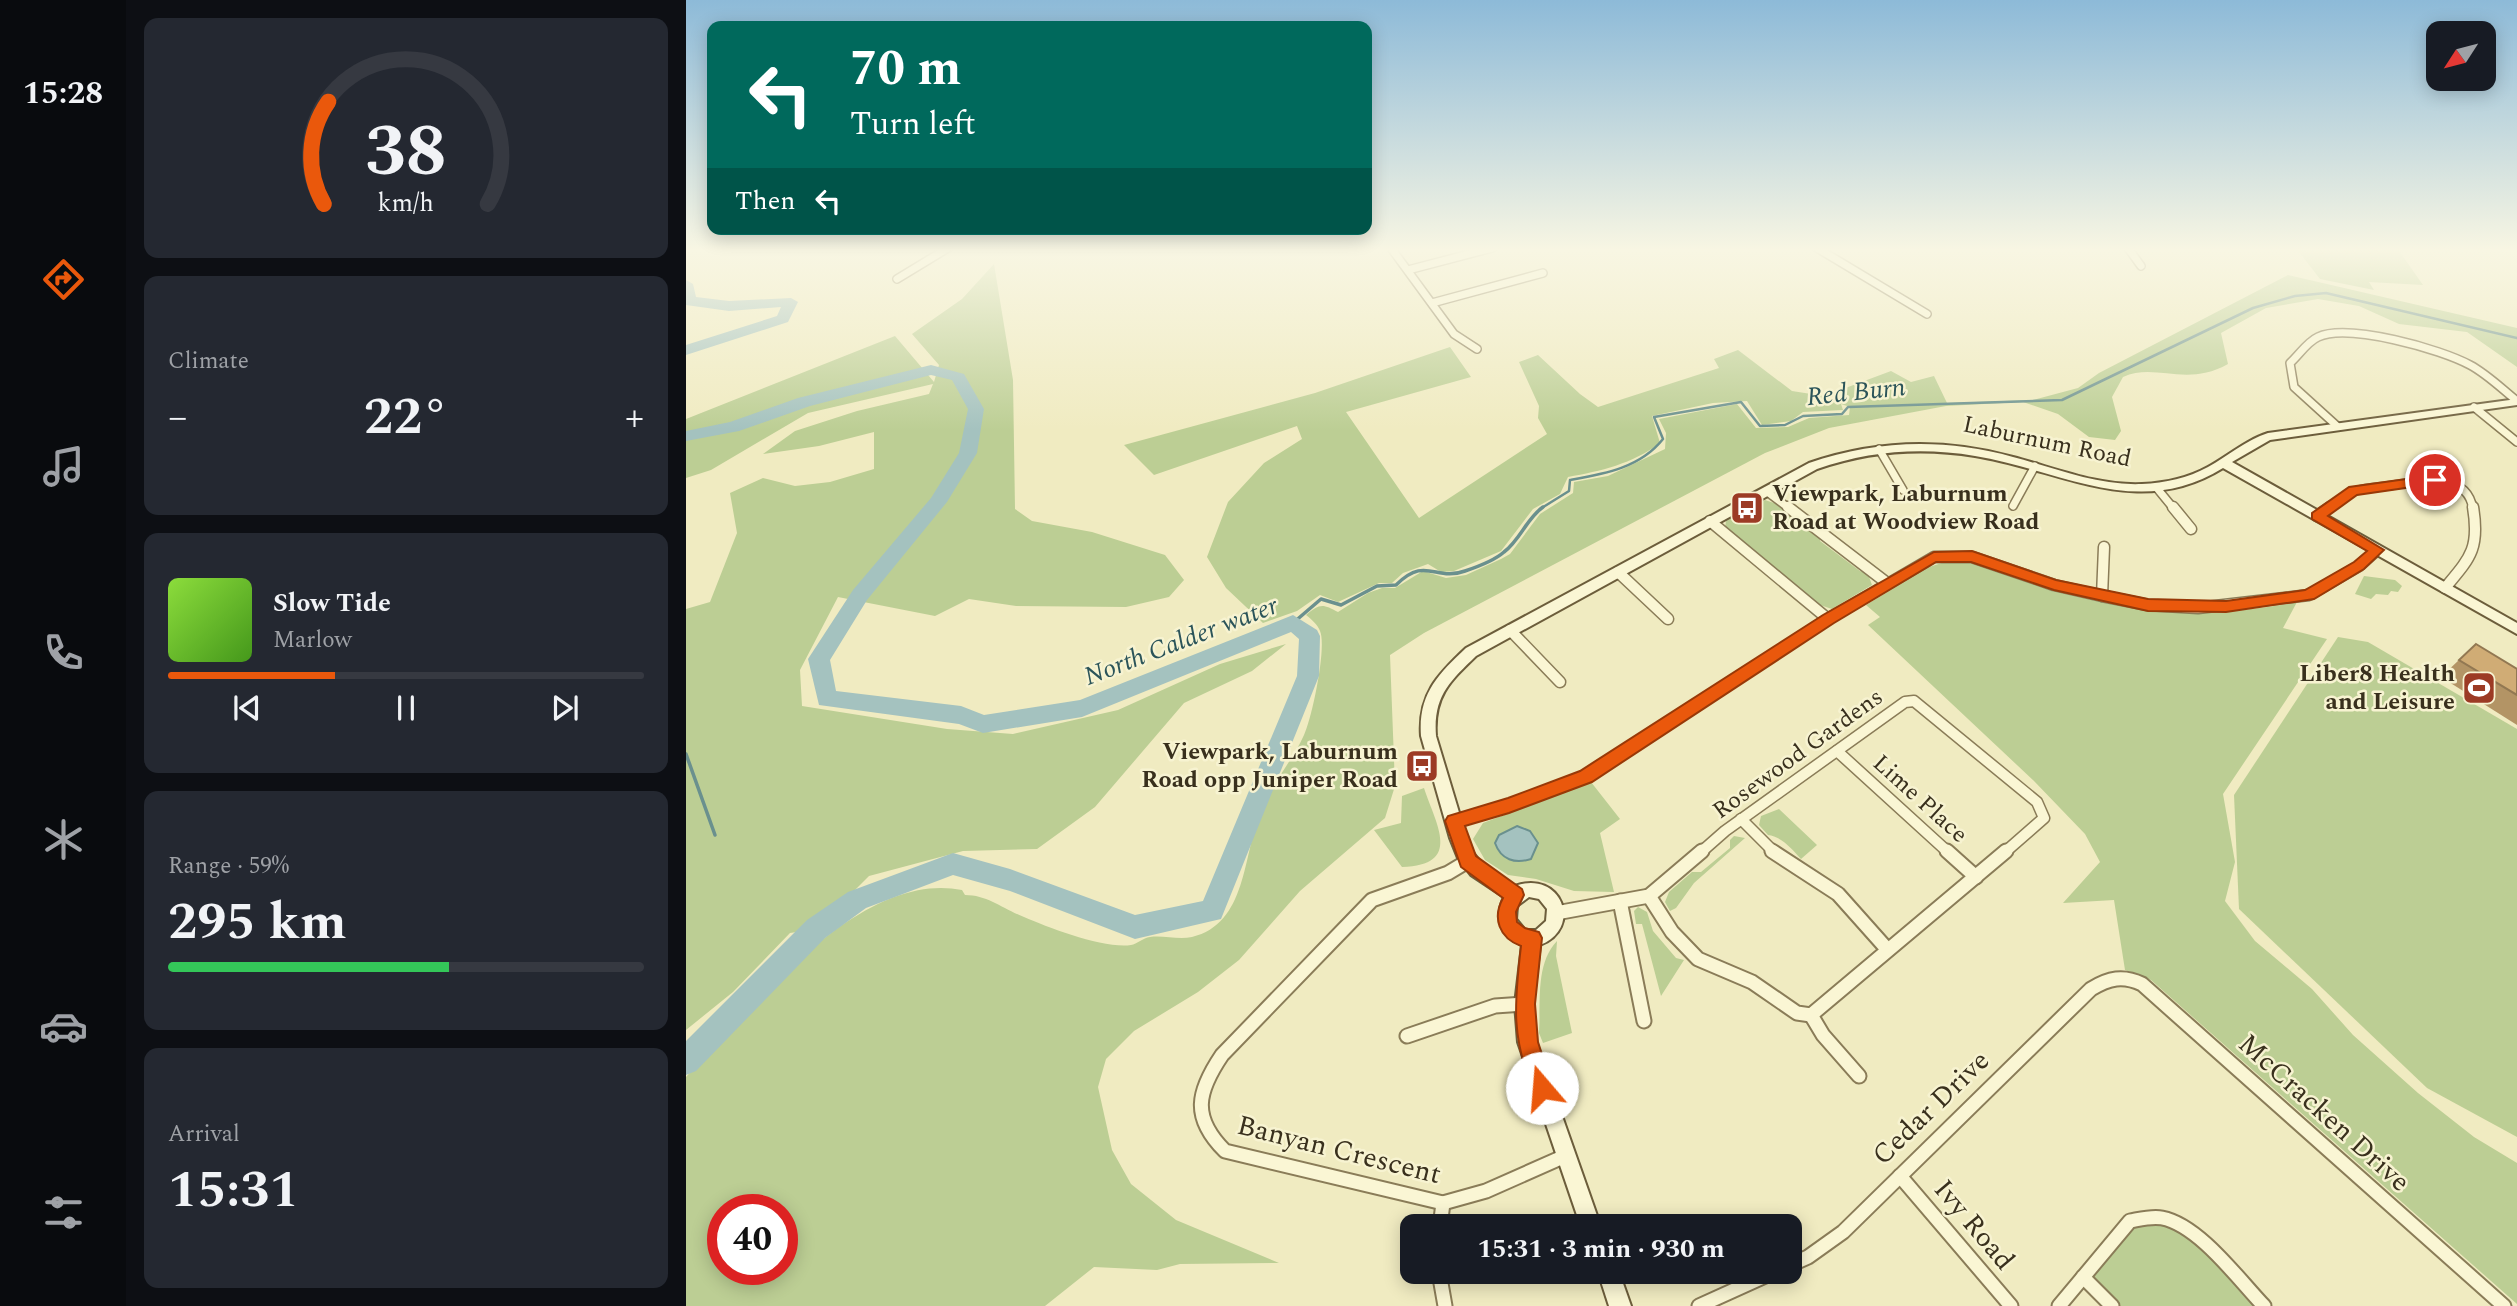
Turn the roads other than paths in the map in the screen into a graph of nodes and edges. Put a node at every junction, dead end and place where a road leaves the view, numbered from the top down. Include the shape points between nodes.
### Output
1 (1436, 309) edge
2 (1919, 309) edge
3 (1927, 314) dead end
4 (1477, 349) dead end
5 (2517, 401) edge
6 (2474, 407) junction
7 (2336, 426) junction
8 (2517, 442) edge
9 (1879, 449) junction
10 (2222, 462) junction
11 (2035, 466) junction
12 (2156, 487) junction
13 (1903, 490) dead end
14 (1766, 491) junction
15 (2012, 506) dead end
16 (2317, 516) junction
17 (1710, 521) junction
18 (2191, 529) dead end
19 (2104, 547) dead end
20 (2377, 550) junction
21 (1618, 572) junction
22 (1886, 583) junction
23 (2445, 588) junction
24 (2102, 596) junction
25 (1668, 619) dead end
26 (1828, 619) junction
27 (2517, 629) edge
28 (1510, 630) junction
29 (1560, 682) dead end
30 (1837, 751) junction
31 (1741, 819) junction
32 (1454, 821) junction
33 (1468, 861) junction
34 (1976, 877) junction
35 (1515, 895) junction
36 (1649, 896) junction
37 (1620, 901) junction
38 (1556, 913) junction
39 (1532, 938) junction
40 (1887, 949) junction
41 (2103, 981) joint
42 (1524, 1004) junction
43 (1811, 1014) junction
44 (1644, 1021) dead end
45 (1407, 1036) dead end
46 (1859, 1076) dead end
47 (1565, 1156) junction
48 (1900, 1176) junction
49 (1443, 1203) junction
50 (1442, 1214) edge
51 (1586, 1214) edge
52 (1802, 1260) edge
53 (2083, 1277) junction
54 (1441, 1284) edge
55 (1612, 1284) edge
56 (1748, 1284) edge
57 (1445, 1306) edge
58 (1620, 1306) edge
59 (1699, 1306) edge
60 (2011, 1306) edge
61 (2059, 1306) edge
62 (2112, 1306) edge
63 (2263, 1306) edge
64 (2504, 1306) edge

1 - 4 street via 1454,334
2 - 3 street
5 - 6 street, Laburnum Road
5 - 7 street via 2454,357 2343,332 2319,336 2290,363 2294,387
6 - 7 street, Laburnum Road
6 - 8 street
7 - 10 street, Laburnum Road via 2267,437
9 - 11 street, Laburnum Road via 1940,446
9 - 13 street
9 - 14 street, Laburnum Road via 1827,460
10 - 12 street, Laburnum Road via 2196,478
10 - 16 street
11 - 12 street, Laburnum Road via 2109,486
11 - 15 street
12 - 18 street
14 - 17 street, Laburnum Road
14 - 22 street
16 - 20 street
16 - 23 street via 2354,491 2430,480 2461,488 2471,497 2476,526 2472,555
17 - 21 street, Laburnum Road
17 - 26 street
19 - 24 street
20 - 23 street
20 - 24 street via 2309,595 2198,608
21 - 25 street
21 - 28 street, Laburnum Road
22 - 24 street via 1934,557 1959,555
22 - 26 street
23 - 27 street
26 - 32 street via 1586,776 1509,806
28 - 29 street
28 - 32 street, Laburnum Road via 1471,652 1445,674 1425,721 1428,744
30 - 31 street, Rosewood Gardens
30 - 34 street, Lime Place
30 - 34 street, Rosewood Gardens via 1905,702 1914,701 2038,802 2041,822
31 - 36 street, Rosewood Gardens
31 - 40 street via 1772,852 1838,894
32 - 33 street, Laburnum Road
33 - 35 street
33 - 49 street, Banyan Crescent via 1448,873 1372,900 1222,1055 1206,1079 1201,1101 1209,1135 1225,1151
34 - 40 street, Rosewood Gardens
35 - 38 street via 1528,890 1546,894
35 - 39 street via 1506,912 1508,927 1521,937
36 - 37 street
36 - 43 street via 1672,932 1698,959 1752,982 1797,1013
37 - 38 street
37 - 44 street
38 - 39 street via 1550,928
39 - 42 street
40 - 43 street, Rosewood Gardens
41 - 48 street, Cedar Drive
41 - 64 street, McCracken Drive via 2118,976 2142,984
42 - 45 street via 1495,1006
42 - 47 street via 1527,1042
43 - 46 street
47 - 49 street, Banyan Crescent via 1486,1191
47 - 51 street
48 - 52 street, Cedar Drive via 1843,1232
48 - 60 street, Ivy Road
49 - 50 street
53 - 61 street
53 - 62 street
53 - 63 street via 2130,1221 2168,1219 2193,1235
54 - 57 street
55 - 58 street
56 - 59 street

